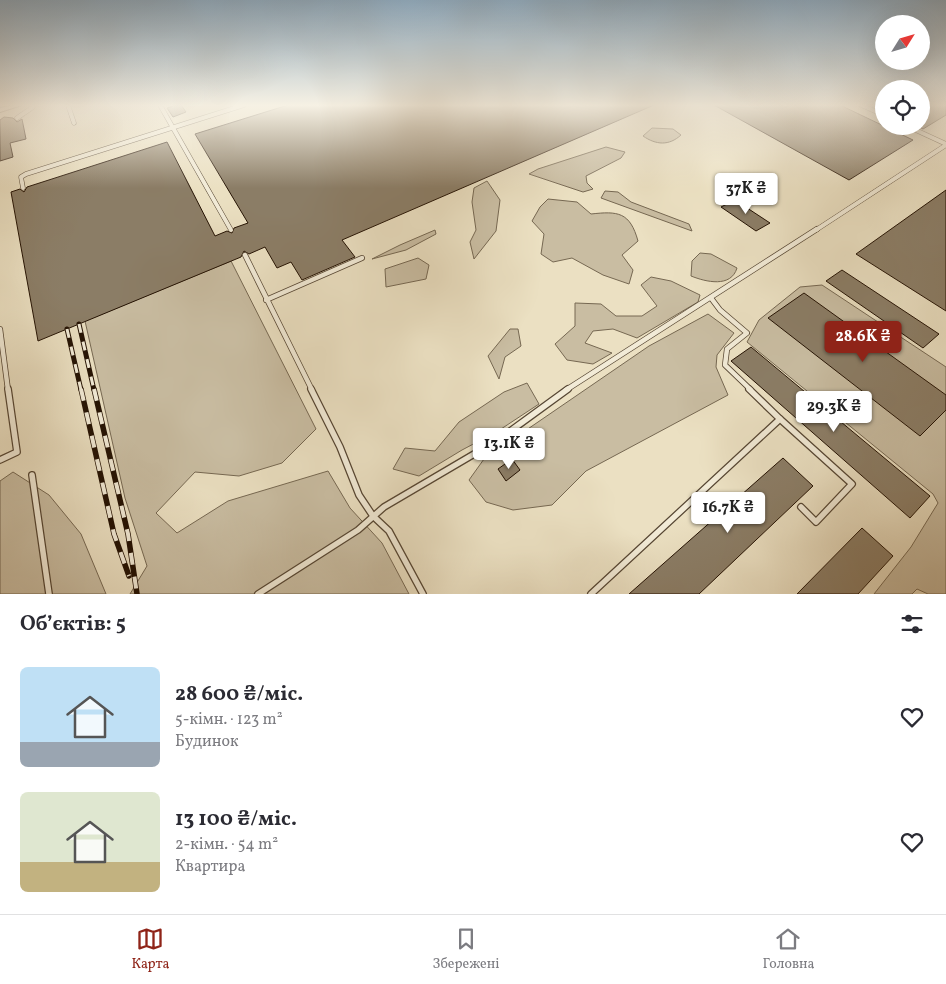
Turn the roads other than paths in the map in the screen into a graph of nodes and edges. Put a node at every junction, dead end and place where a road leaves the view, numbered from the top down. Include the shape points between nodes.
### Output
1 (155, 133) edge
2 (176, 133) edge
3 (925, 135) edge
4 (946, 145) edge
5 (23, 188) dead end
6 (231, 230) dead end
7 (245, 255) dead end
8 (362, 258) dead end
9 (711, 298) junction
10 (266, 300) junction
11 (0, 329) edge
12 (780, 419) junction
13 (0, 460) edge
14 (32, 475) dead end
15 (801, 507) dead end
16 (373, 516) junction
17 (49, 594) edge
18 (258, 594) edge
19 (423, 594) edge
20 (591, 594) edge

1 - 5 lane via 26,174 21,177
2 - 6 lane
3 - 4 lane
4 - 9 lane
7 - 10 lane
8 - 10 lane
9 - 12 lane via 747,333 727,349 725,366
9 - 16 lane via 563,392 498,440
10 - 16 lane via 340,447 359,495
11 - 13 lane via 17,452
12 - 15 lane via 852,484 816,522
12 - 20 lane
14 - 17 lane
16 - 18 lane via 358,530
16 - 19 lane via 389,532

